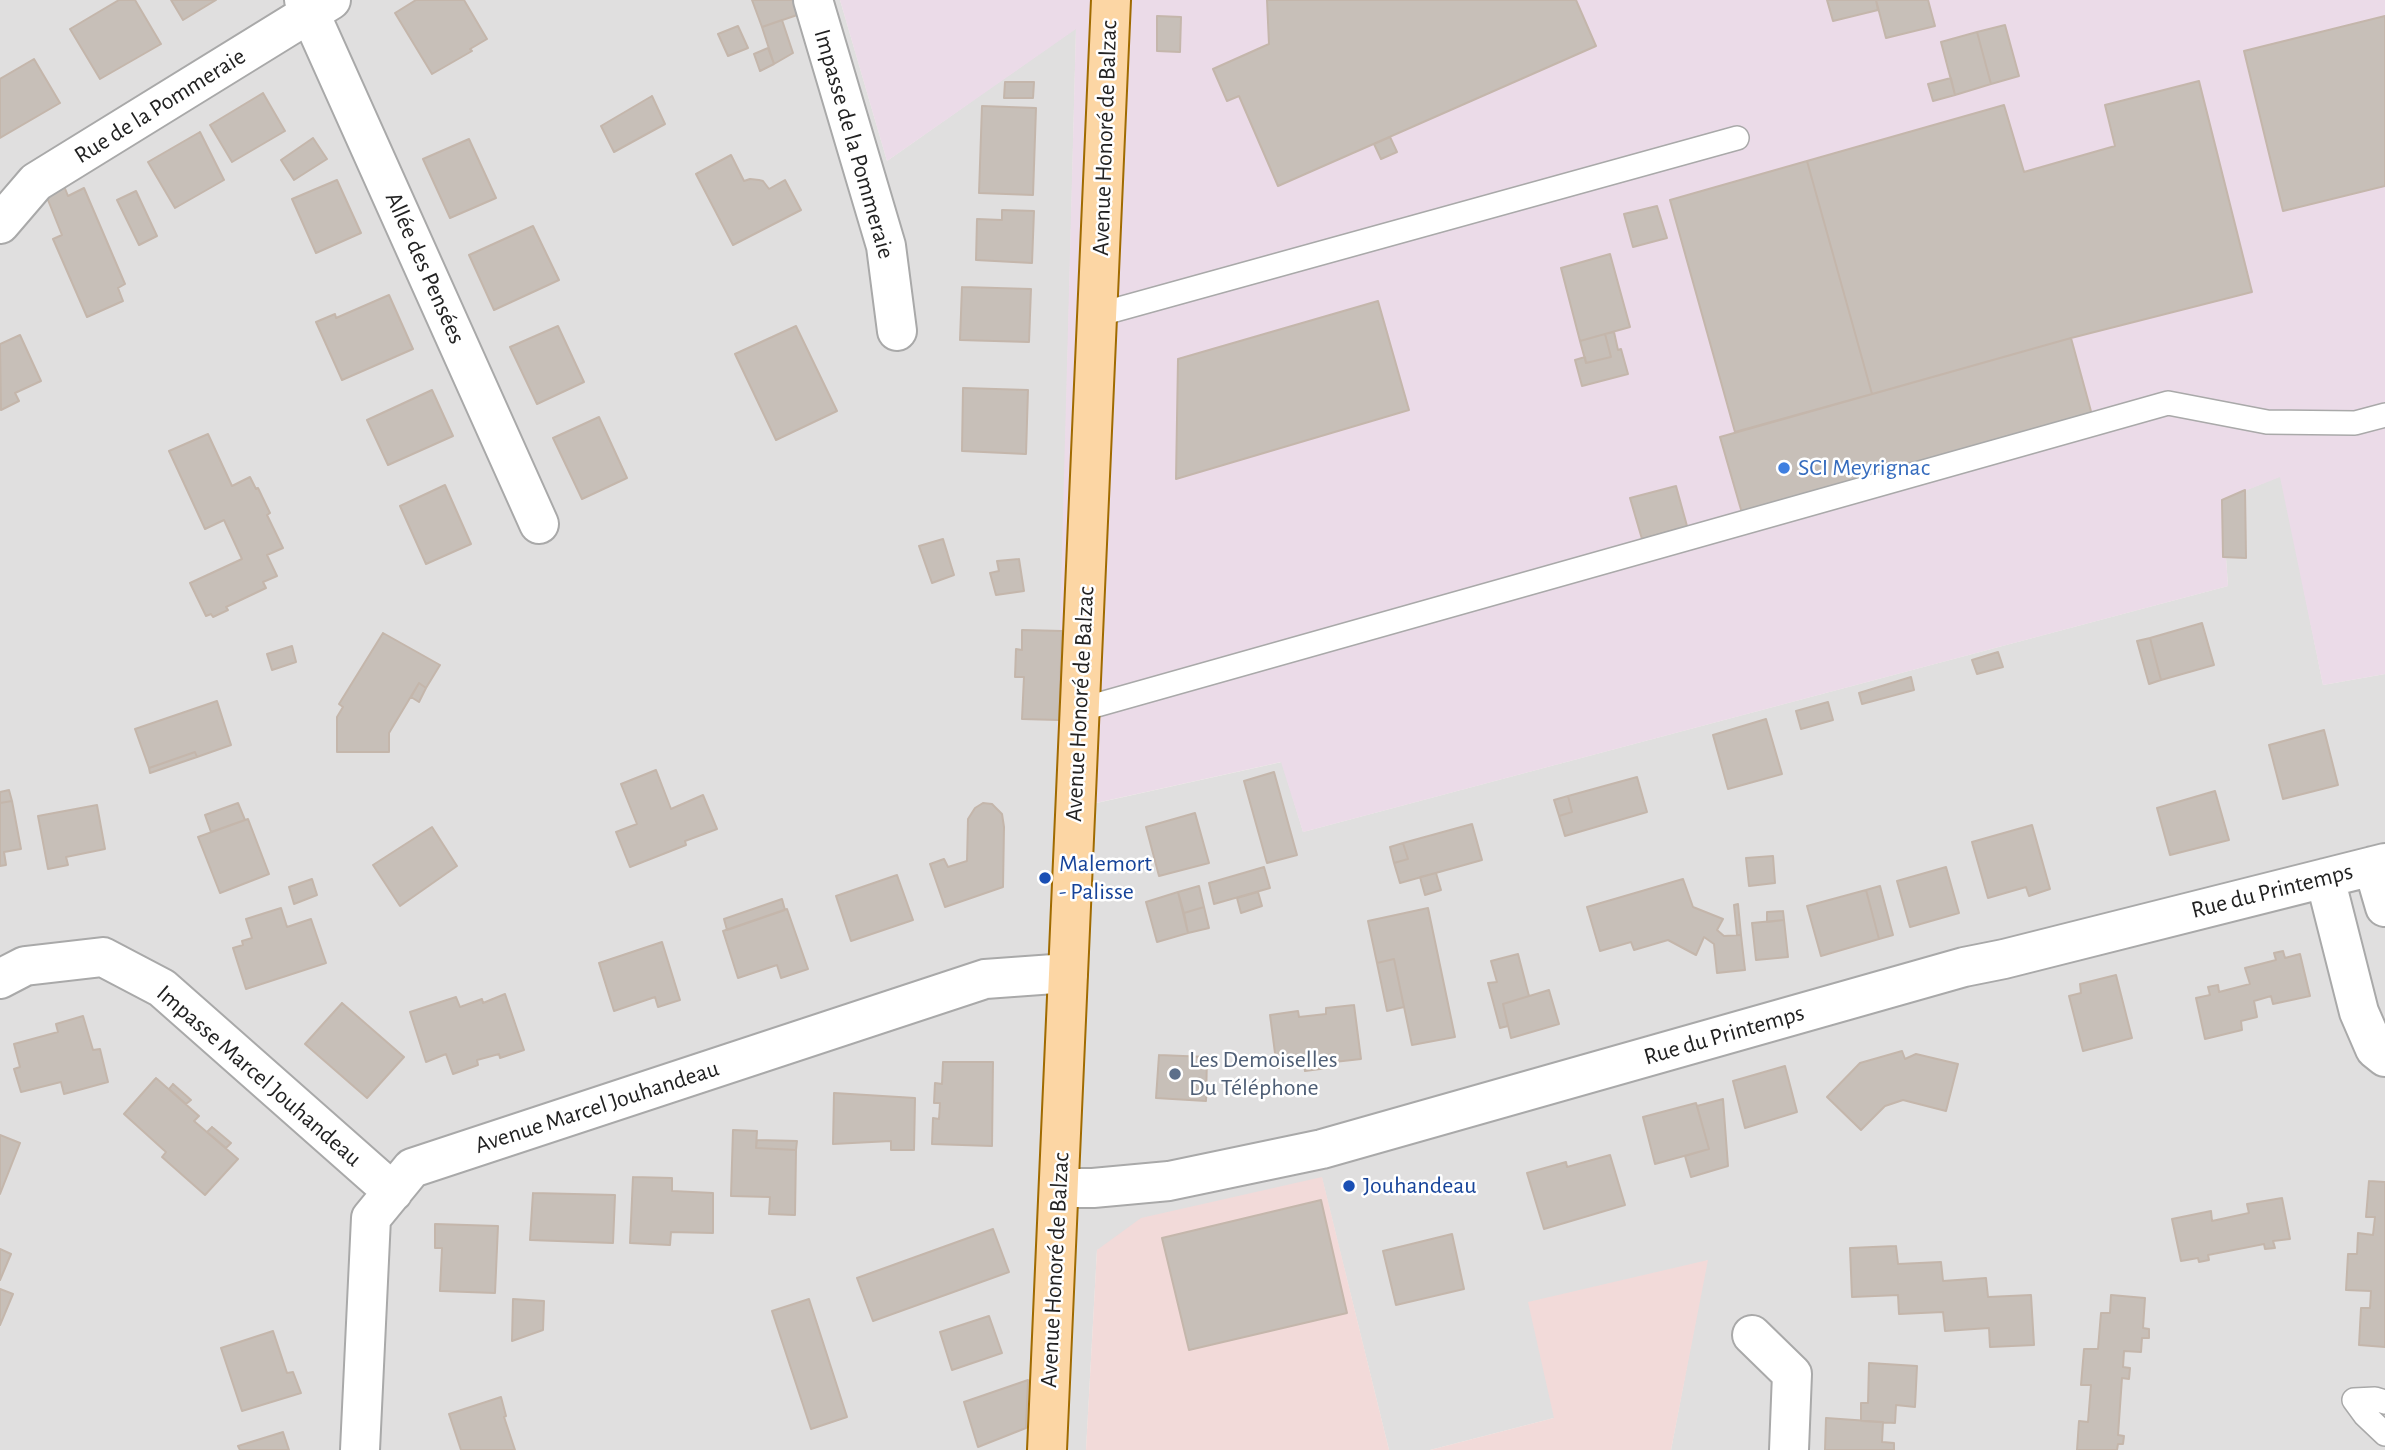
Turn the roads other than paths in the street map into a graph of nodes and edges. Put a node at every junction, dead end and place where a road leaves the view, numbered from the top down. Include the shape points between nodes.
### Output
1 (813, 0) edge
2 (1111, 0) edge
3 (315, 4) edge
4 (1737, 138) dead end
5 (0, 224) edge
6 (1097, 315) junction
7 (897, 331) dead end
8 (2385, 415) edge
9 (539, 524) dead end
10 (1079, 710) junction
11 (2379, 865) edge
12 (2325, 878) junction
13 (2385, 907) edge
14 (1068, 973) junction
15 (0, 979) edge
16 (2385, 1057) edge
17 (1059, 1188) junction
18 (393, 1192) junction
19 (1752, 1335) dead end
20 (2385, 1402) edge
21 (2385, 1434) edge
22 (360, 1450) edge
23 (1047, 1450) edge
24 (1788, 1450) edge

1 - 7 street, Impasse de la Pommeraie via 886,246
2 - 6 main road, Avenue Honoré de Balzac
3 - 5 street, Rue de la Pommeraie via 36,182
3 - 9 street, Allée des Pensées
4 - 6 lane
6 - 10 main road, Avenue Honoré de Balzac
8 - 10 lane via 2355,424 2267,422 2168,403
10 - 14 main road, Avenue Honoré de Balzac
11 - 12 street, Rue du Printemps
11 - 13 street
12 - 16 street via 2359,1012 2375,1049
12 - 17 street, Rue du Printemps via 1964,967 1322,1149 1169,1181
14 - 17 main road, Avenue Honoré de Balzac
14 - 18 street, Avenue Marcel Jouhandeau via 985,979 412,1168
15 - 18 street, Impasse Marcel Jouhandeau via 25,966 103,957 162,988
17 - 23 main road, Avenue Honoré de Balzac
18 - 22 street, Avenue Marcel Jouhandeau via 371,1218
19 - 24 street via 1792,1374
20 - 21 lane via 2354,1400

